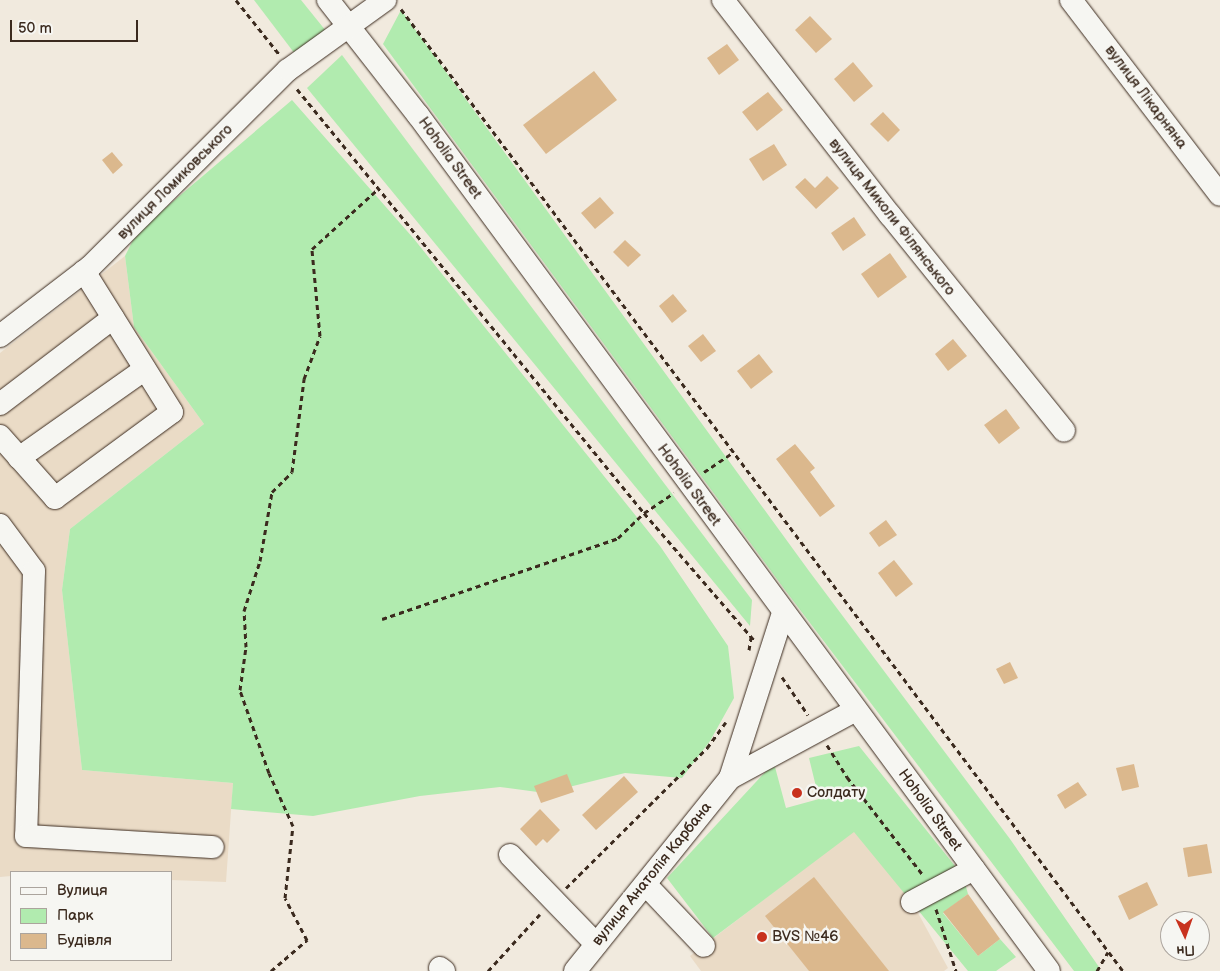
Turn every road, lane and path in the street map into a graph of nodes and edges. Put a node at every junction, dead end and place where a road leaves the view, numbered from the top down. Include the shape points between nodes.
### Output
1 (236, 0) edge
2 (328, 0) edge
3 (723, 0) edge
4 (1071, 0) edge
5 (392, 2) edge
6 (350, 28) junction
7 (288, 70) junction
8 (378, 189) junction
9 (1220, 195) edge
10 (84, 271) junction
11 (113, 318) junction
12 (0, 336) edge
13 (145, 369) junction
14 (0, 404) edge
15 (1064, 431) dead end
16 (0, 436) edge
17 (734, 452) junction
18 (19, 458) junction
19 (688, 483) junction
20 (644, 513) junction
21 (0, 525) edge
22 (783, 613) junction
23 (382, 619) dead end
24 (751, 636) junction
25 (759, 656) junction
26 (856, 710) junction
27 (729, 718) dead end
28 (818, 730) junction
29 (730, 778) junction
30 (213, 847) dead end
31 (510, 855) dead end
32 (974, 869) junction
33 (646, 885) junction
34 (922, 898) junction
35 (553, 900) junction
36 (596, 944) junction
37 (704, 946) dead end
38 (1108, 952) junction
39 (271, 971) edge
40 (488, 971) edge
41 (574, 971) edge
42 (956, 971) edge
43 (1049, 971) edge
44 (1097, 971) edge
45 (1123, 971) edge

1 - 7 path via 283,58
2 - 6 street, Hoholia Street
3 - 15 street, вулиця Миколи Філянського
4 - 9 street, вулиця Лікарняна
5 - 6 street, вулиця Ломиковського
5 - 17 path
6 - 7 street, вулиця Ломиковського
6 - 19 street, Hoholia Street
7 - 8 path via 298,93
7 - 10 street, вулиця Ломиковського
8 - 20 path
8 - 39 path via 312,249 320,336 304,380 292,472 272,492 260,561 244,611 246,646 240,690 269,773 293,826 285,898 307,940
10 - 11 street
10 - 12 street, вулиця Ломиковського
11 - 13 street
11 - 14 street
13 - 18 street
13 - 18 street via 172,412 55,498
16 - 18 street
17 - 19 path
17 - 38 path
19 - 20 path
19 - 22 street, Hoholia Street
20 - 23 path via 618,538
20 - 24 path
21 - 30 street via 34,571 26,836
22 - 25 street
22 - 26 street, Hoholia Street
24 - 25 path
24 - 25 path
25 - 28 path
25 - 29 street
26 - 28 street
26 - 32 street, Hoholia Street
27 - 35 path via 702,753
28 - 29 street
28 - 34 path via 847,777 927,881
29 - 33 street, вулиця Анатолія Карбана
31 - 35 street
32 - 34 street
32 - 43 street, Hoholia Street
33 - 36 street, вулиця Анатолія Карбана
33 - 37 street
34 - 42 path
35 - 36 street
35 - 40 path
36 - 41 street, вулиця Анатолія Карбана
38 - 44 path
38 - 45 path

